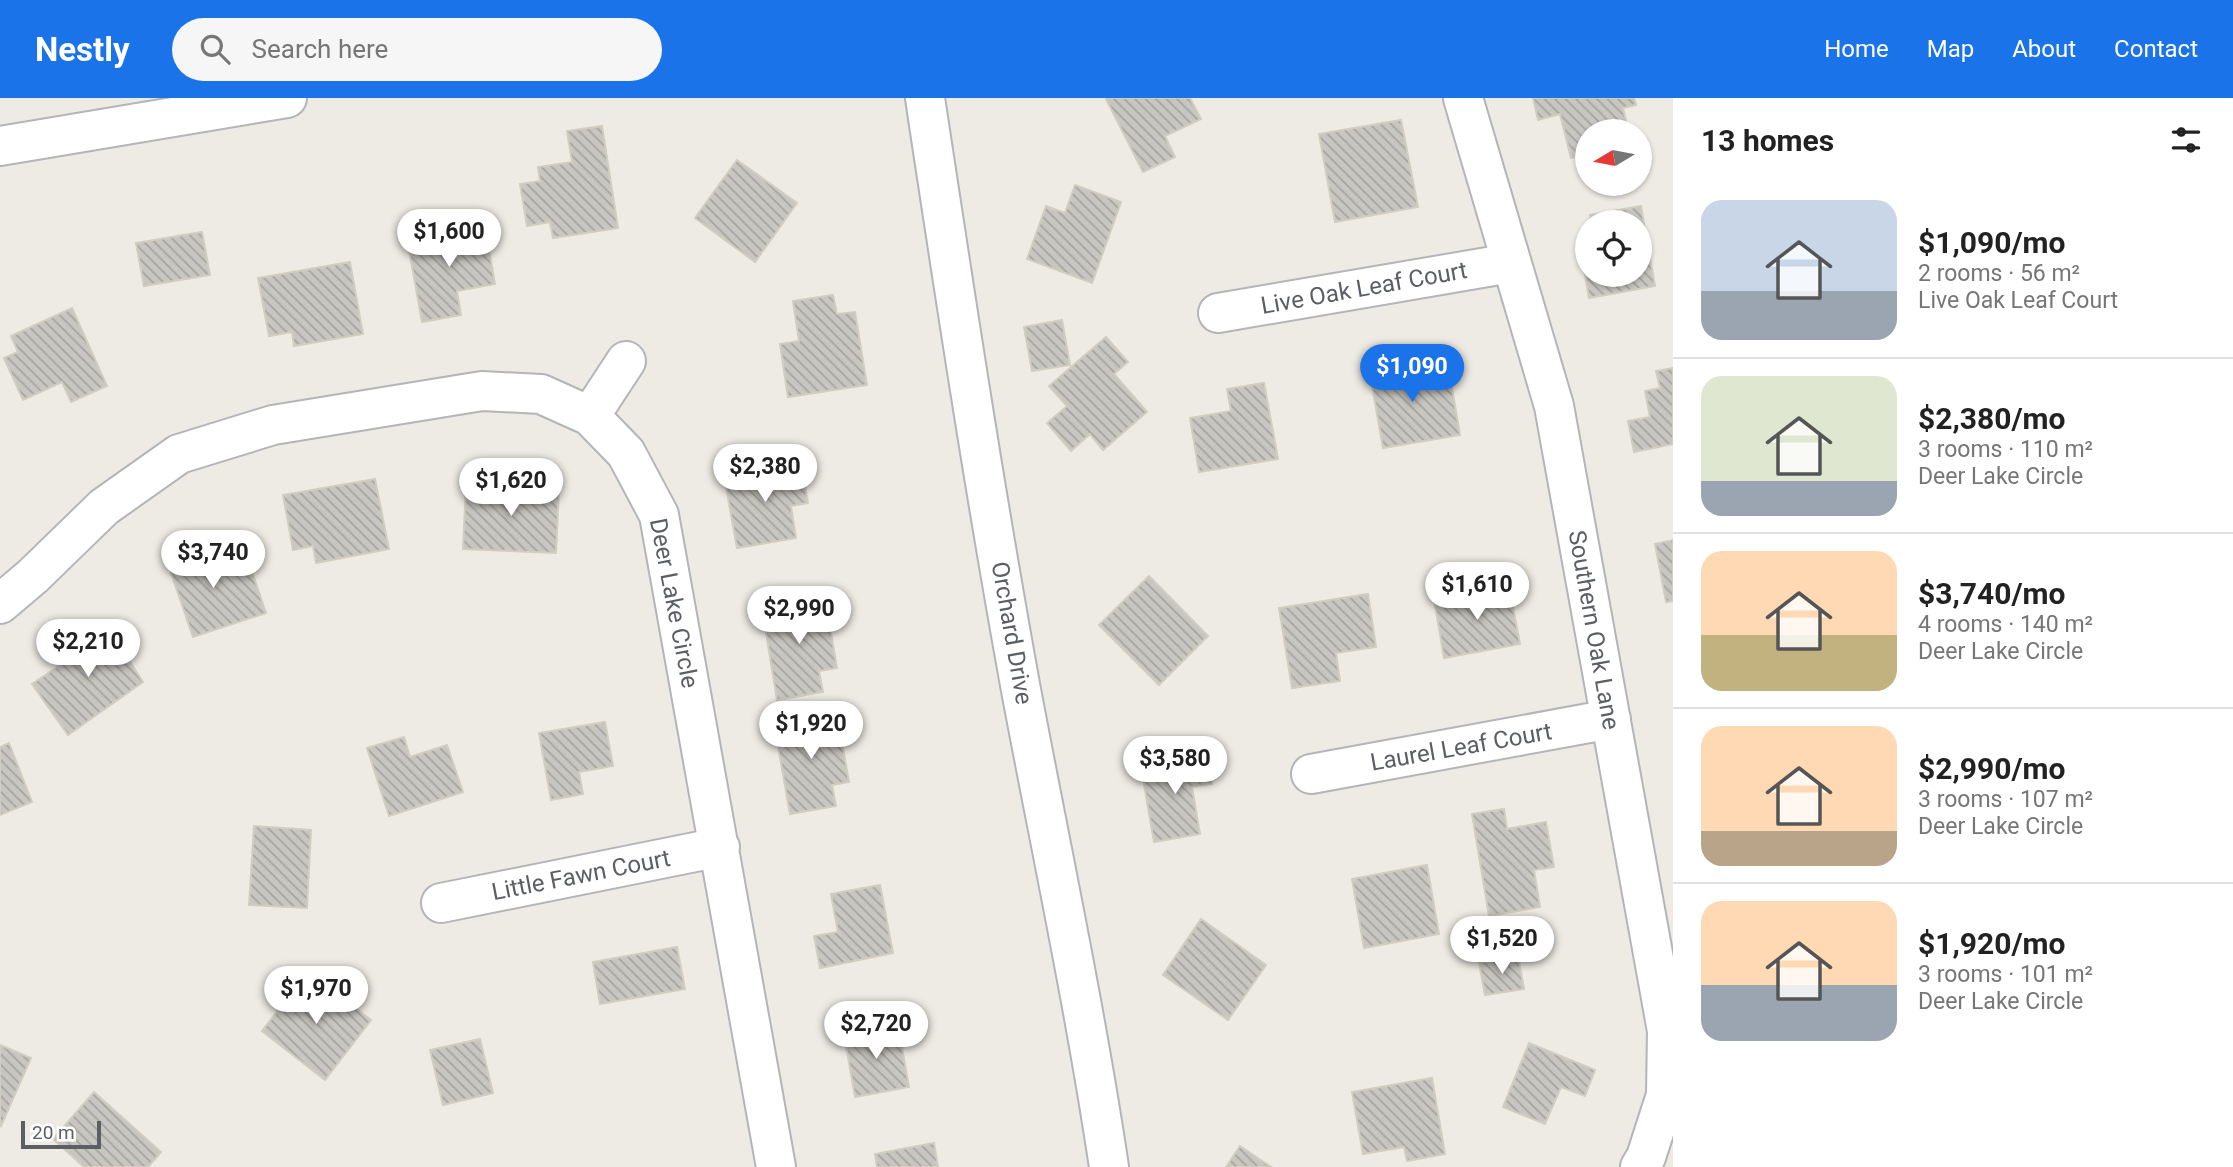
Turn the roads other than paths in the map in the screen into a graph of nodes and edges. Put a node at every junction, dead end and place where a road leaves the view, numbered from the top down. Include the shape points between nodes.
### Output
1 (287, 98) edge
2 (925, 98) edge
3 (1463, 98) edge
4 (0, 146) edge
5 (1511, 263) junction
6 (1218, 313) dead end
7 (626, 361) dead end
8 (590, 415) junction
9 (0, 604) edge
10 (1611, 719) junction
11 (1311, 774) dead end
12 (720, 847) junction
13 (441, 903) dead end
14 (776, 1167) edge
15 (1109, 1167) edge
16 (1640, 1167) edge

1 - 4 street
2 - 15 street, Orchard Drive via 1021,688
3 - 5 street, Southern Oak Lane
5 - 6 street, Live Oak Leaf Court
5 - 10 street, Southern Oak Lane via 1553,405
7 - 8 street
8 - 9 street, Deer Lake Circle via 541,394 482,391 273,425 180,454 104,507
8 - 12 street, Deer Lake Circle via 626,453 659,515
10 - 11 street, Laurel Leaf Court
10 - 16 street, Southern Oak Lane via 1667,1031 1666,1095
12 - 13 street, Little Fawn Court
12 - 14 street, Deer Lake Circle

